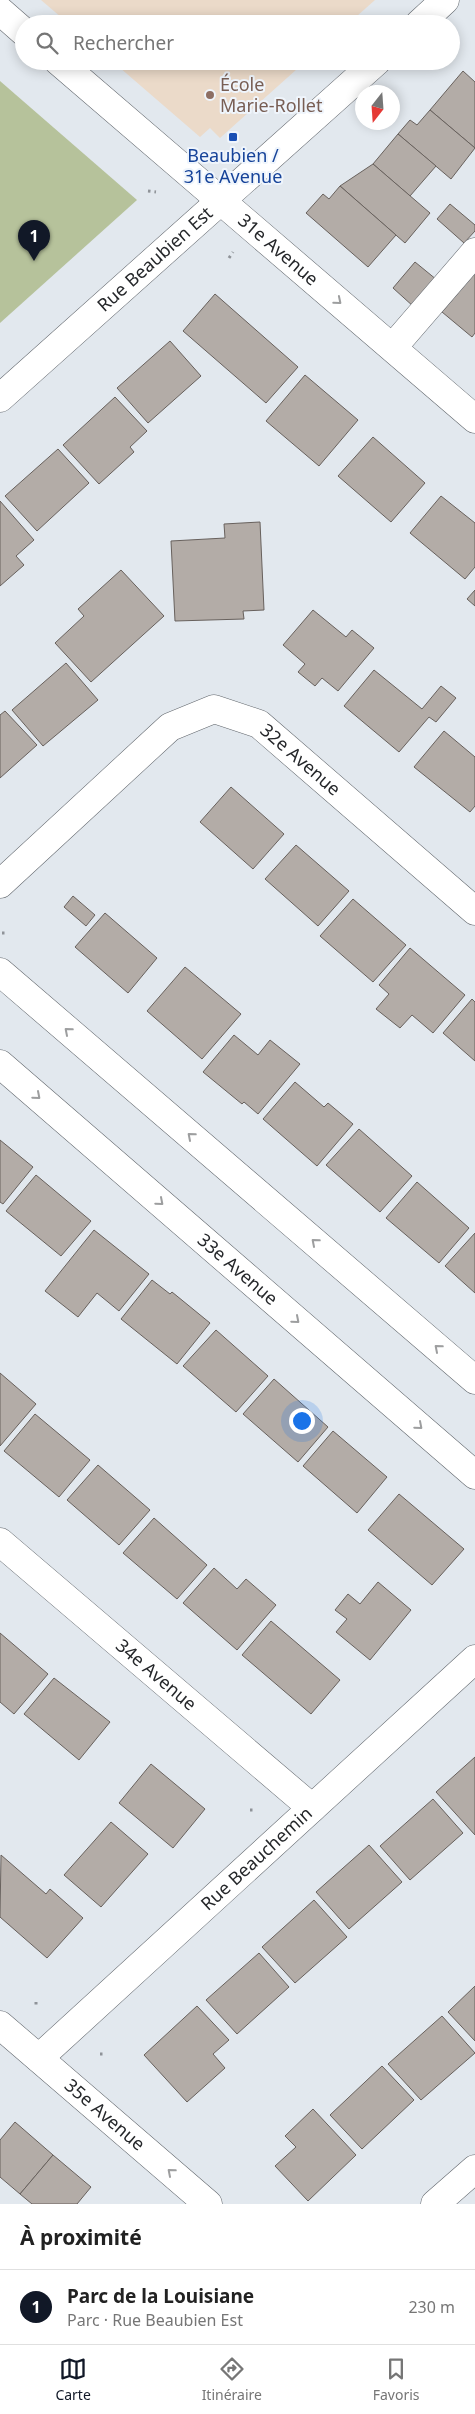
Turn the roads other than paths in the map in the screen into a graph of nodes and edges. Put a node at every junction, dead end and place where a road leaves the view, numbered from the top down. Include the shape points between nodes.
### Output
1 (445, 0) edge
2 (0, 12) edge
3 (429, 15) edge
4 (15, 24) edge
5 (68, 70) edge
6 (367, 70) edge
7 (221, 201) junction
8 (475, 252) edge
9 (393, 347) junction
10 (0, 398) edge
11 (475, 419) edge
12 (0, 884) edge
13 (475, 911) edge
14 (0, 972) edge
15 (0, 1064) edge
16 (475, 1380) edge
17 (475, 1475) edge
18 (0, 1542) edge
19 (475, 1659) edge
20 (312, 1808) junction
21 (0, 2025) edge
22 (38, 2058) junction
23 (475, 2169) edge
24 (208, 2204) edge
25 (435, 2204) edge

1 - 3 street
2 - 4 street
5 - 7 street, 31e Avenue
6 - 7 street, Rue Beaubien Est
7 -> 9 street, 31e Avenue
7 - 10 street, Rue Beaubien Est
8 - 9 street
9 - 11 street, 31e Avenue
12 - 13 street, 32e Avenue via 170,727 214,709 259,724
16 -> 14 street
15 -> 17 street, 33e Avenue
18 - 20 street, 34e Avenue
19 - 20 street, Rue Beauchemin
20 - 22 street, Rue Beauchemin
21 - 22 street, 35e Avenue
24 -> 22 street, 35e Avenue
23 - 25 street

